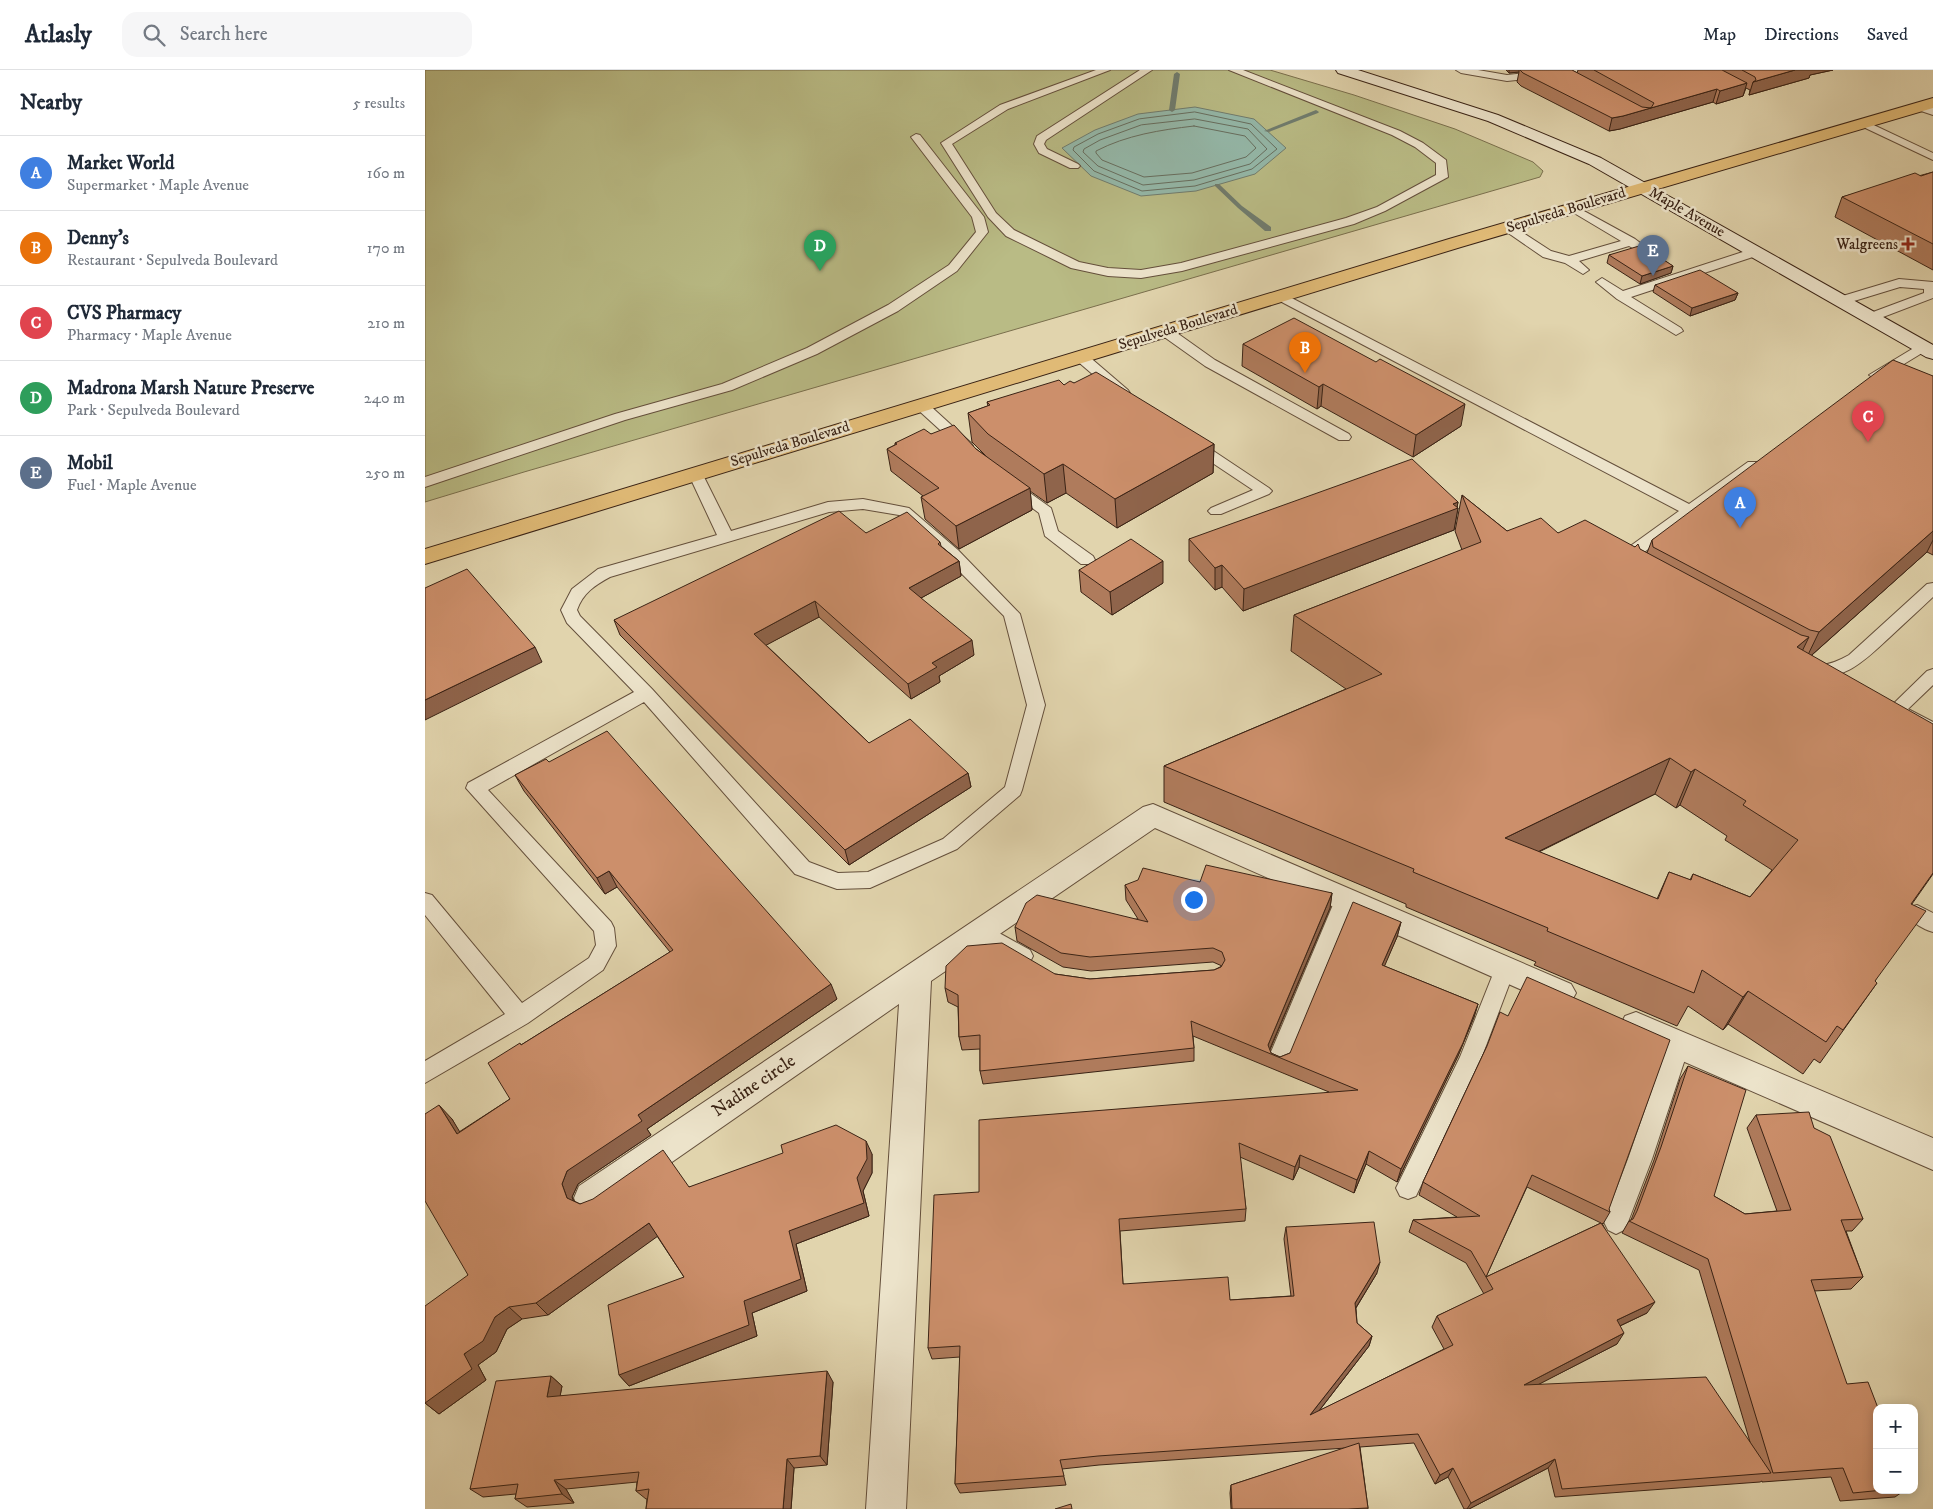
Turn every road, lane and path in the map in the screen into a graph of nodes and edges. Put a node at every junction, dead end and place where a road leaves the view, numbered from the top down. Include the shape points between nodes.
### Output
1 (1105, 70) edge
2 (1147, 70) edge
3 (1234, 70) edge
4 (1343, 70) edge
5 (1461, 70) edge
6 (1579, 70) edge
7 (1562, 73) junction
8 (1579, 82) edge
9 (1928, 107) edge
10 (1863, 123) junction
11 (916, 137) dead end
12 (1933, 157) edge
13 (1074, 166) dead end
14 (1643, 187) junction
15 (1573, 208) junction
16 (1507, 228) junction
17 (1631, 242) junction
18 (1645, 251) edge
19 (1755, 252) junction
20 (1569, 260) junction
21 (1671, 266) edge
22 (1583, 270) dead end
23 (1685, 275) junction
24 (1602, 282) dead end
25 (1931, 286) edge
26 (1280, 296) junction
27 (1621, 296) junction
28 (1841, 301) junction
29 (1871, 318) junction
30 (1165, 331) junction
31 (1676, 331) dead end
32 (1928, 350) edge
33 (1081, 357) junction
34 (1864, 384) edge
35 (1136, 404) edge
36 (921, 405) junction
37 (1183, 436) edge
38 (1344, 437) dead end
39 (1769, 453) edge
40 (979, 460) edge
41 (695, 473) junction
42 (1000, 478) edge
43 (425, 482) edge
44 (1216, 511) dead end
45 (1690, 511) junction
46 (726, 538) junction
47 (425, 557) edge
48 (1087, 560) dead end
49 (1643, 585) edge
50 (1933, 588) edge
51 (1801, 668) edge
52 (1933, 675) edge
53 (646, 693) junction
54 (1933, 730) edge
55 (1345, 900) junction
56 (425, 901) edge
57 (981, 931) junction
58 (1043, 968) edge
59 (1505, 969) junction
60 (916, 975) junction
61 (520, 1016) junction
62 (1679, 1044) junction
63 (1279, 1058) edge
64 (425, 1073) edge
65 (1933, 1154) edge
66 (1408, 1188) dead end
67 (591, 1198) edge
68 (1616, 1222) dead end
69 (886, 1509) edge

1 - 3 lane via 1004,107 946,143 998,223 1025,242 1075,265 1107,272 1141,274 1182,267 1350,221 1381,209 1441,177 1442,162 1396,133
2 - 13 lane via 1041,138 1039,144 1043,151
4 - 14 street, Maple Avenue via 1493,118 1595,161
5 - 7 lane via 1507,78
6 - 7 lane
7 - 8 lane
9 - 10 main road, Sepulveda Boulevard
10 - 12 lane
10 - 14 main road, Sepulveda Boulevard
11 - 43 lane via 978,218 982,232 953,268 893,308 812,351 727,387 620,417
14 - 15 main road, Sepulveda Boulevard
14 - 19 street, Maple Avenue
15 - 16 main road, Sepulveda Boulevard
15 - 17 lane
16 - 20 lane via 1547,254
16 - 26 main road, Sepulveda Boulevard
17 - 18 lane
17 - 20 lane
19 - 23 lane
19 - 28 street, Maple Avenue
20 - 22 lane
21 - 23 lane
23 - 27 lane
24 - 27 lane
25 - 28 lane via 1899,283
25 - 29 lane via 1930,295
26 - 30 main road, Sepulveda Boulevard
26 - 45 lane
27 - 31 lane
28 - 29 street, Maple Avenue
29 - 32 street, Maple Avenue
30 - 33 main road, Sepulveda Boulevard
30 - 38 lane via 1210,363
32 - 34 lane via 1885,369
33 - 35 lane
33 - 36 main road, Sepulveda Boulevard
36 - 40 lane
36 - 41 main road, Sepulveda Boulevard
37 - 44 lane via 1264,491
39 - 45 lane
41 - 46 lane
41 - 47 main road, Sepulveda Boulevard
42 - 48 lane via 1046,511 1051,533
45 - 49 lane via 1635,551 1632,567 1635,580
46 - 53 lane via 604,573 585,584 572,599 569,610 573,618
46 - 53 lane via 828,507 863,504 904,511 1012,614 1036,705 1013,790 950,844 871,880 837,881 802,868
50 - 51 lane via 1855,659 1839,668 1819,672
52 - 54 lane via 1896,710
53 - 61 lane via 475,788 604,928 606,946 596,964
55 - 57 street, Nadine circle via 1153,815
55 - 59 street
55 - 63 lane
56 - 61 lane
57 - 58 lane
57 - 60 street, Nadine circle
59 - 62 street
59 - 66 lane via 1470,1059
60 - 67 street, Nadine circle
60 - 69 street
61 - 64 lane
62 - 65 street
62 - 68 lane

